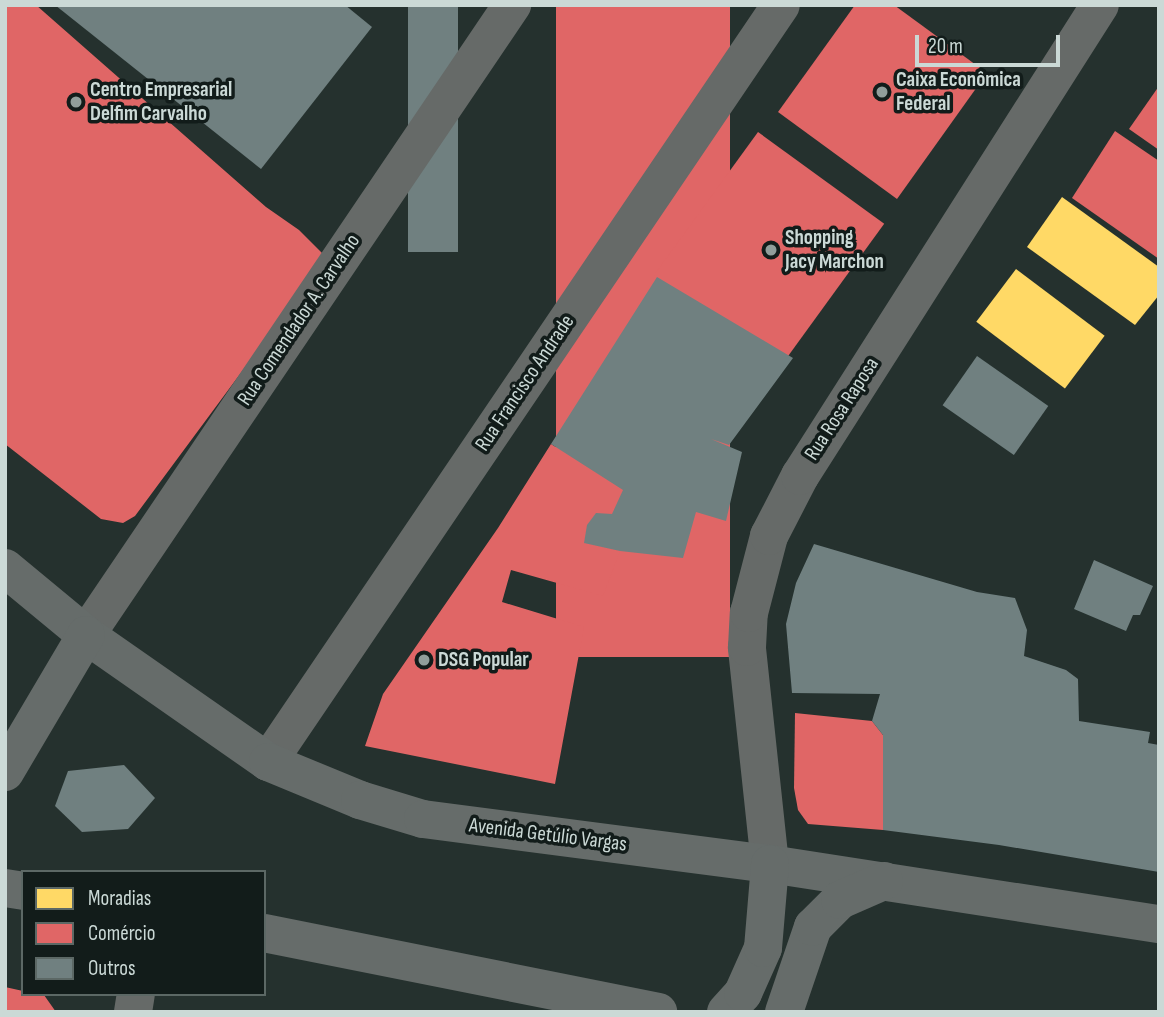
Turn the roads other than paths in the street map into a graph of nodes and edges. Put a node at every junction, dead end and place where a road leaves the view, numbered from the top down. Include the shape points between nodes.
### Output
1 (512, 5) edge
2 (781, 5) edge
3 (1100, 5) edge
4 (5, 568) edge
5 (86, 635) junction
6 (268, 762) junction
7 (5, 772) edge
8 (769, 864) junction
9 (884, 881) junction
10 (1159, 924) edge
11 (266, 933) edge
12 (658, 1012) edge
13 (726, 1012) edge
14 (784, 1012) edge

1 - 5 street, Rua Comendador A. Carvalho
2 - 6 street, Rua Francisco Andrade
3 - 8 street, Rua Rosa Raposa via 800,476 769,536 749,612 747,647
4 - 5 main road, Avenida Getúlio Vargas
5 - 6 main road, Avenida Getúlio Vargas
5 - 7 main road
6 - 8 main road, Avenida Getúlio Vargas via 360,800 423,819
8 - 9 main road, Avenida Getúlio Vargas
8 - 13 main road via 763,948 743,993
9 - 10 main road, Avenida Getúlio Vargas
9 - 14 main road via 840,900 813,927
11 - 12 main road

